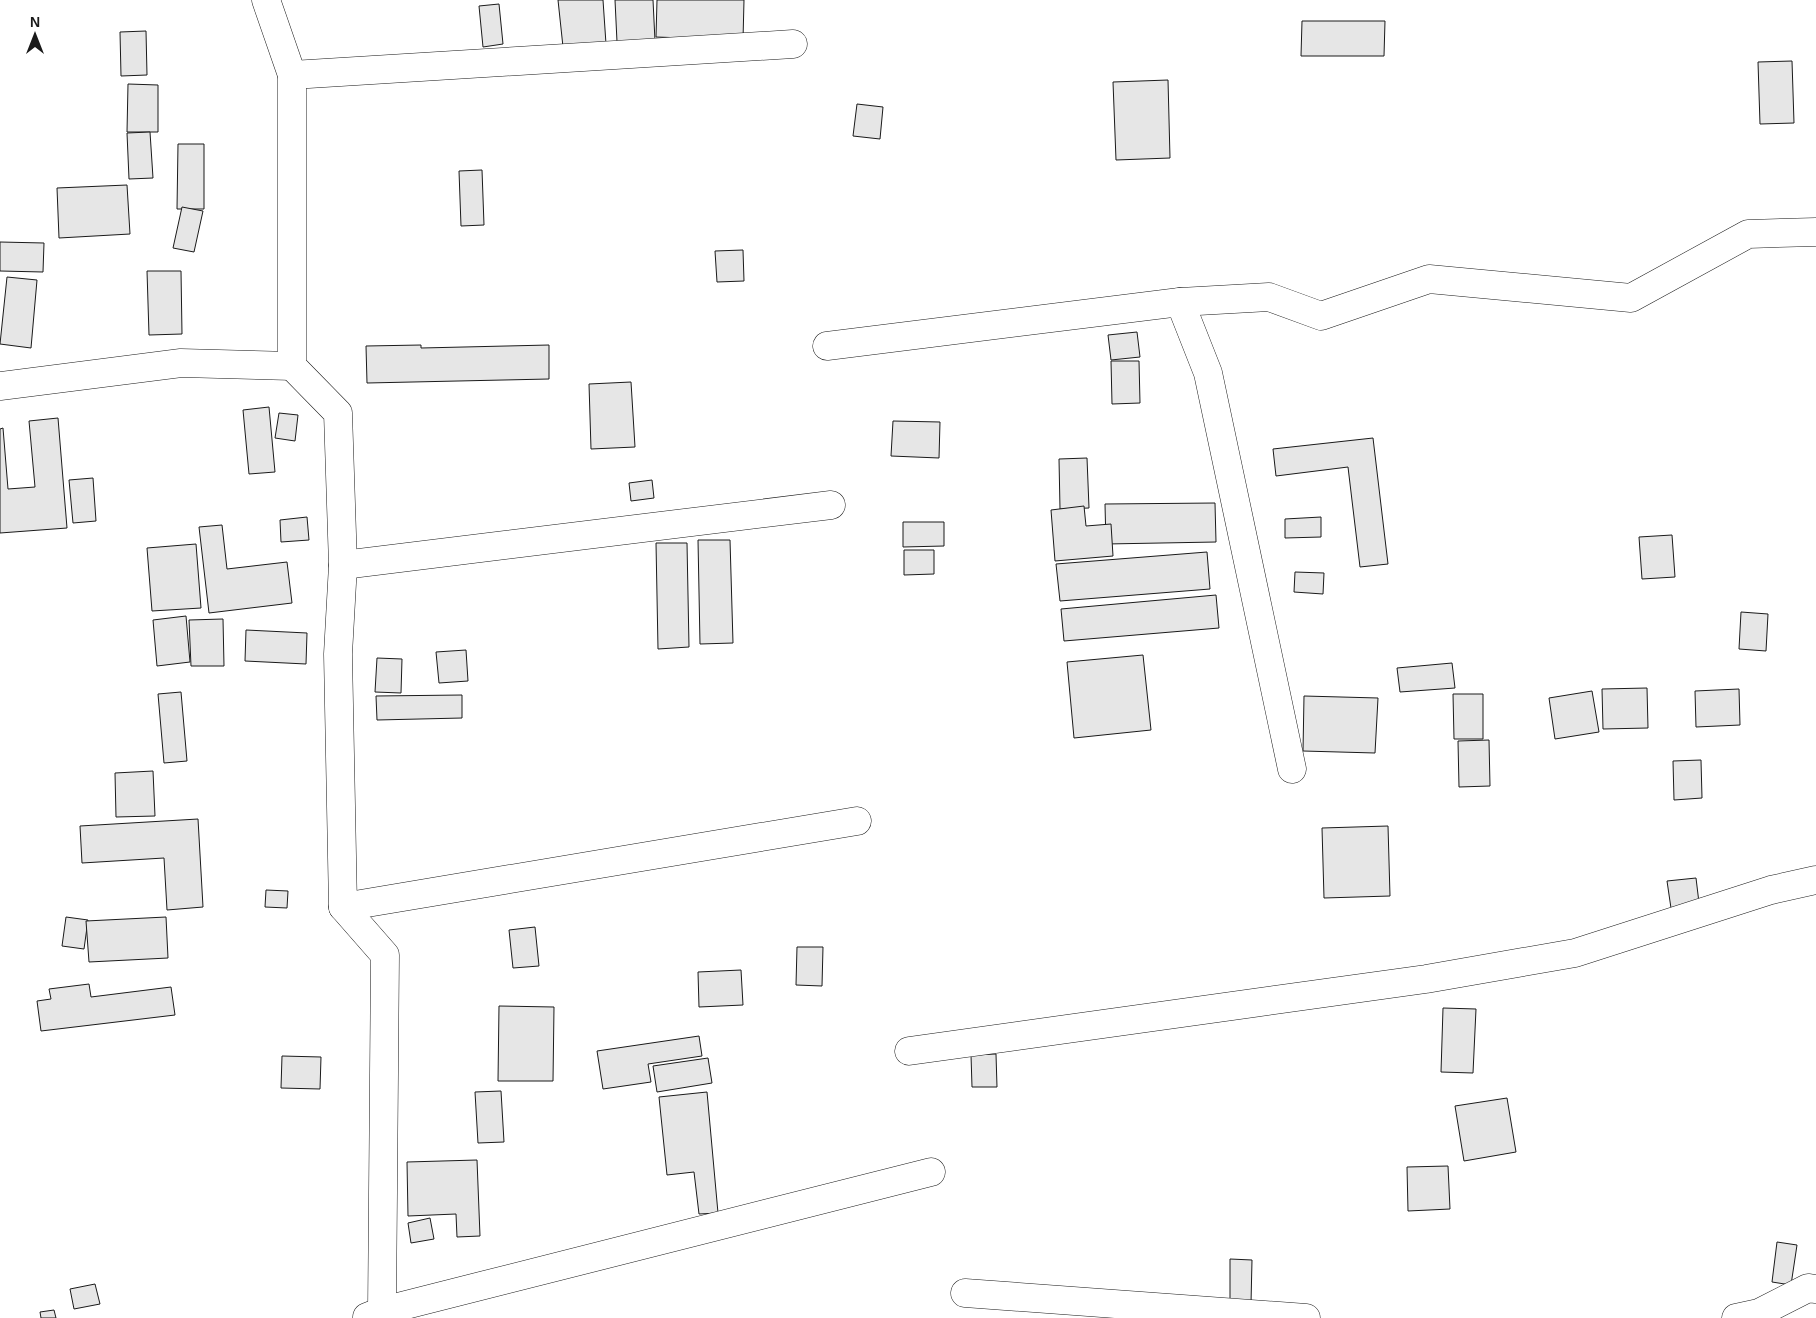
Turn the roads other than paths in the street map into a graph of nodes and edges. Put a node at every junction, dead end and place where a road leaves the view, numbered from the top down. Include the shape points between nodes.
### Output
1 (266, 0) edge
2 (794, 44) dead end
3 (292, 76) junction
4 (1816, 232) edge
5 (1180, 302) junction
6 (827, 346) dead end
7 (292, 366) junction
8 (0, 386) edge
9 (831, 505) dead end
10 (343, 565) junction
11 (1292, 769) dead end
12 (857, 821) dead end
13 (1816, 880) edge
14 (343, 907) junction
15 (909, 1051) dead end
16 (931, 1172) dead end
17 (1816, 1289) edge
18 (964, 1293) dead end
19 (374, 1315) edge
20 (1306, 1318) edge
21 (1736, 1318) edge

1 - 3 street
2 - 3 street
3 - 7 street
4 - 5 street via 1748,234 1631,298 1429,279 1320,316 1269,297
5 - 6 street
5 - 11 street via 1208,373
7 - 8 street via 181,363
7 - 10 street via 338,414
9 - 10 street
10 - 14 street via 338,654
12 - 14 street
13 - 15 street via 1771,890 1575,953 1426,979
14 - 19 street via 386,955
16 - 19 street
17 - 21 street via 1808,1288 1759,1314
18 - 20 street

